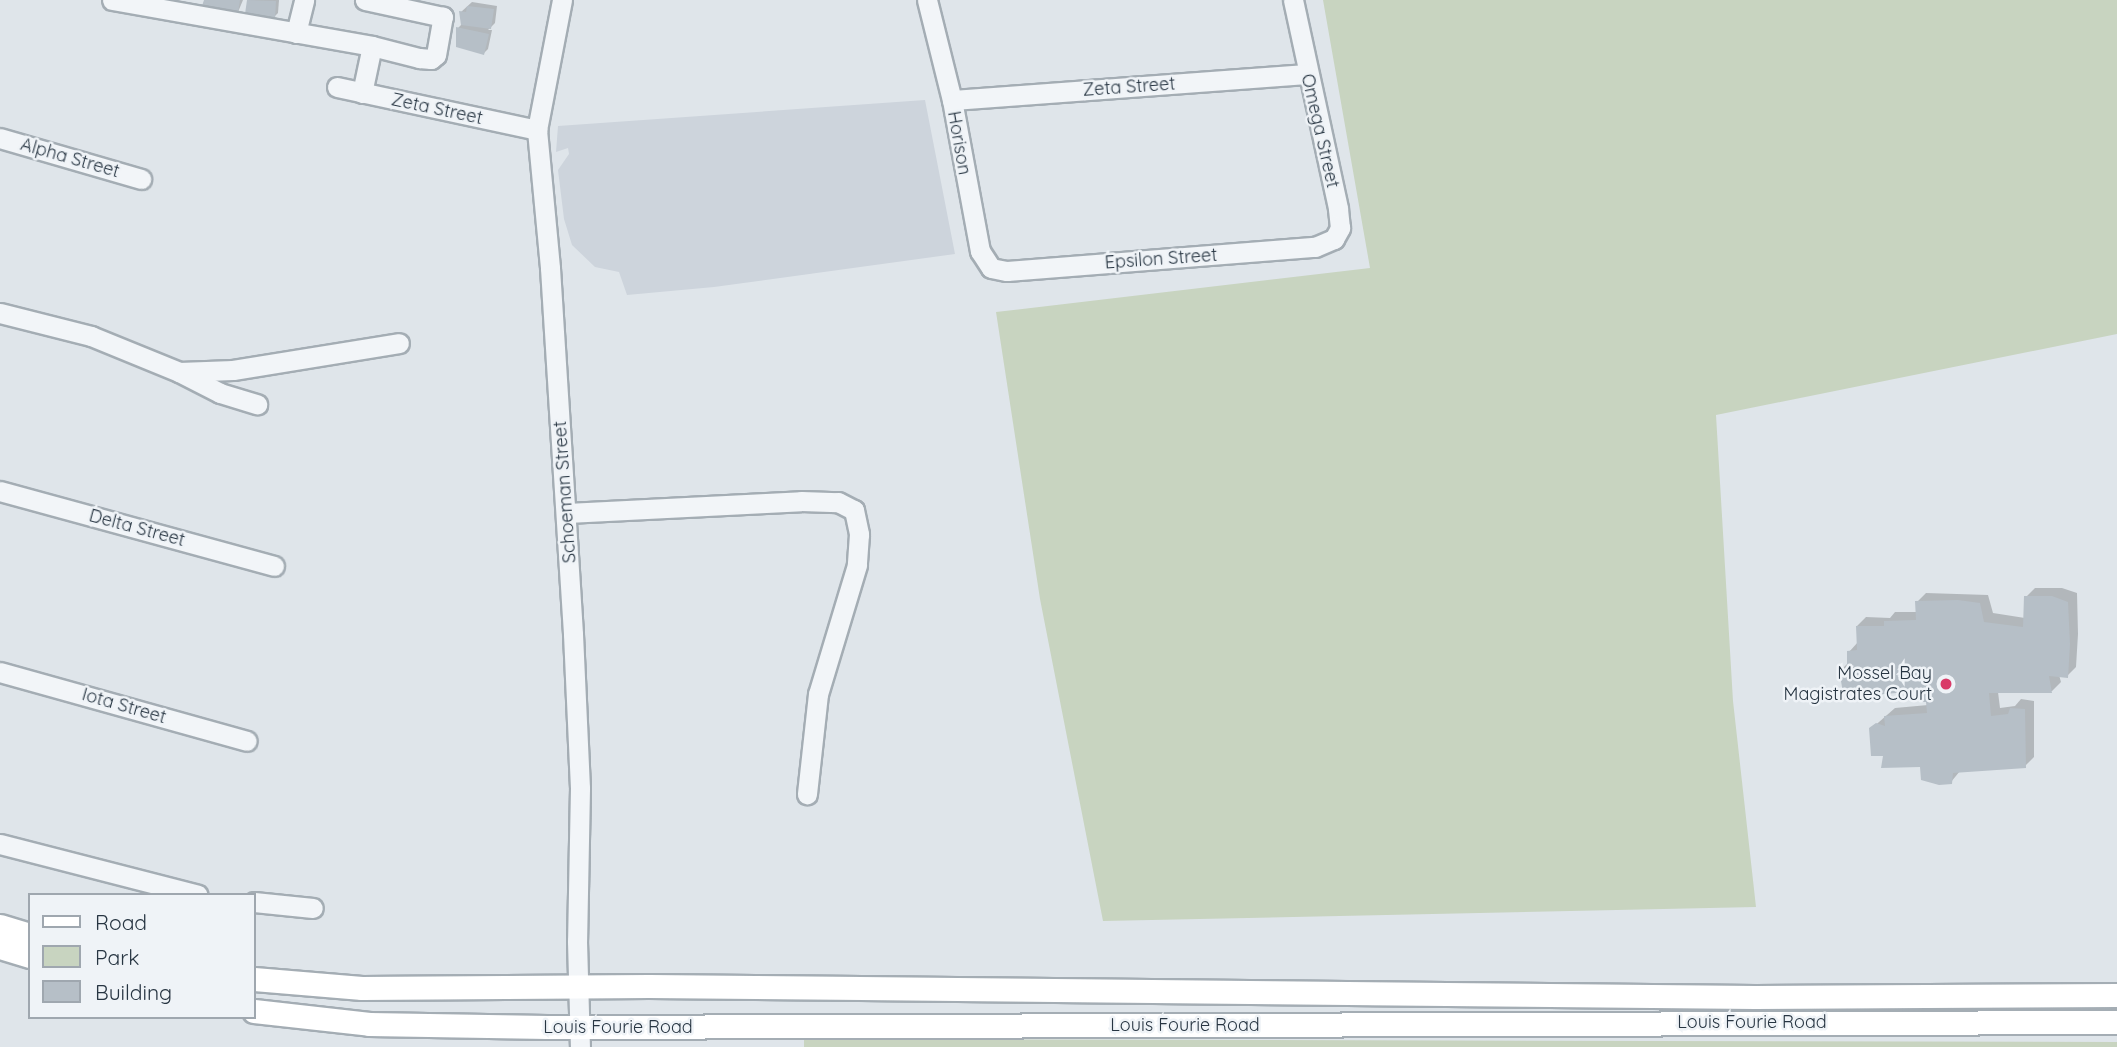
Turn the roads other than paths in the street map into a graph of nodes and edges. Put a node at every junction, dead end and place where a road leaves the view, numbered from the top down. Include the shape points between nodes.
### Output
1 (112, 0) edge
2 (304, 0) edge
3 (365, 0) edge
4 (562, 0) edge
5 (927, 0) edge
6 (1293, 0) edge
7 (191, 7) edge
8 (445, 8) edge
9 (296, 33) junction
10 (372, 47) junction
11 (1307, 74) junction
12 (337, 87) dead end
13 (362, 93) junction
14 (952, 100) junction
15 (537, 130) junction
16 (0, 138) edge
17 (141, 179) dead end
18 (1315, 247) joint
19 (1007, 271) joint
20 (0, 313) edge
21 (399, 344) dead end
22 (179, 372) junction
23 (257, 404) dead end
24 (0, 491) edge
25 (567, 513) junction
26 (274, 566) dead end
27 (0, 671) edge
28 (247, 741) dead end
29 (807, 794) dead end
30 (0, 844) edge
31 (190, 893) edge
32 (256, 902) edge
33 (313, 908) dead end
34 (0, 926) edge
35 (28, 934) edge
36 (0, 947) edge
37 (28, 955) edge
38 (256, 979) edge
39 (579, 986) junction
40 (2117, 995) edge
41 (256, 1011) edge
42 (2117, 1021) edge
43 (580, 1037) edge

1 - 7 street
2 - 9 street
3 - 8 street
4 - 15 street, Schoeman Street
5 - 14 street, Horison
6 - 11 street, Omega Street
7 - 9 street
8 - 10 street via 436,55 431,59
9 - 10 street
10 - 13 street
11 - 14 street, Zeta Street
11 - 18 street, Omega Street via 1339,228 1328,244
12 - 13 street, Zeta Street
13 - 15 street, Zeta Street
14 - 19 street, Horison via 980,251 991,268
15 - 25 street, Schoeman Street
16 - 17 street, Alpha Street
18 - 19 street, Epsilon Street
20 - 22 street via 92,336
21 - 22 street via 233,370
22 - 23 street via 220,393
24 - 26 street, Delta Street
25 - 29 street via 801,500 838,502 854,510 859,534 857,565 818,694
25 - 39 street, Schoeman Street via 580,788
27 - 28 street, Iota Street
30 - 31 street
32 - 33 street
34 - 35 main road
36 - 37 main road
38 - 39 main road, Louis Fourie Road via 362,988
39 - 40 main road, Louis Fourie Road via 1755,997
39 - 43 street, Schoeman Street
41 - 43 main road, Louis Fourie Road via 369,1024
42 - 43 main road, Louis Fourie Road

